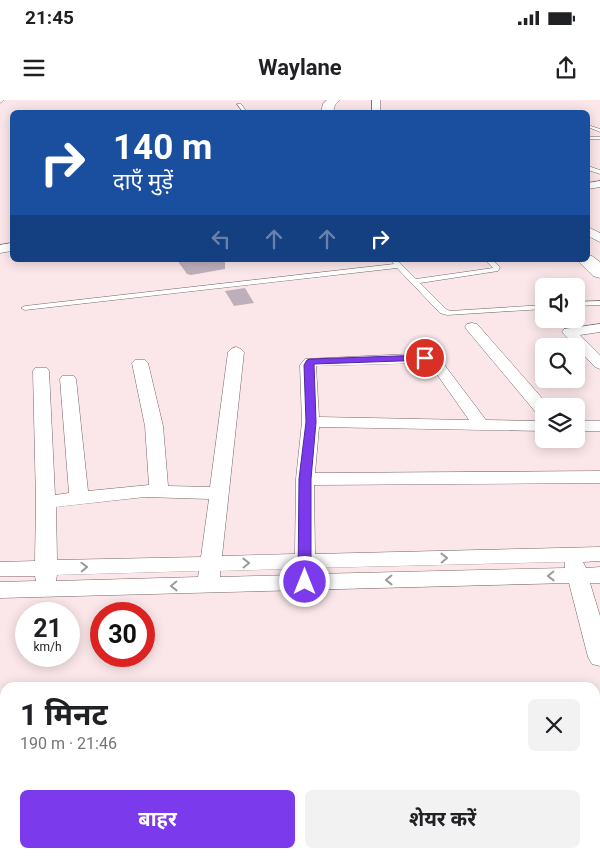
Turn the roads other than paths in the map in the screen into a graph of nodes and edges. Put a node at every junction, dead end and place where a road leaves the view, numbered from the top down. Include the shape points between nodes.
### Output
1 (334, 100) edge
2 (239, 105) dead end
3 (243, 110) edge
4 (328, 110) edge
5 (491, 262) edge
6 (588, 262) edge
7 (395, 263) edge
8 (600, 272) edge
9 (414, 282) junction
10 (600, 302) edge
11 (585, 303) edge
12 (25, 308) dead end
13 (535, 308) edge
14 (472, 326) dead end
15 (600, 328) edge
16 (236, 352) dead end
17 (140, 363) dead end
18 (600, 364) edge
19 (40, 371) dead end
20 (68, 379) dead end
21 (535, 400) edge
22 (311, 422) junction
23 (481, 425) junction
24 (535, 426) edge
25 (585, 426) edge
26 (600, 426) edge
27 (600, 476) edge
28 (305, 479) junction
29 (159, 491) junction
30 (218, 493) junction
31 (79, 497) junction
32 (46, 502) junction
33 (600, 554) edge
34 (574, 565) junction
35 (0, 568) edge
36 (305, 572) junction
37 (209, 574) junction
38 (600, 575) edge
39 (46, 579) junction
40 (0, 590) edge
41 (600, 657) edge

1 - 4 main road
2 - 3 lane
5 - 9 lane via 497,267 496,270
6 - 8 main road
7 - 9 lane
7 - 12 lane
9 - 13 lane via 450,314
10 - 11 lane
14 - 21 street
15 - 18 street via 569,332
16 - 30 street
17 - 29 street via 154,426
19 - 32 street
20 - 31 street
22 - 23 street
22 - 23 street via 310,362 425,358 436,360
22 - 28 street
23 - 24 street
25 - 26 street
27 - 28 street
28 - 36 street
29 - 30 street
29 - 31 street
30 - 37 street
31 - 32 street
32 - 39 street
33 - 34 street
34 - 36 street
34 - 38 street
34 - 41 street
35 - 39 street
36 - 37 street
37 - 39 street
39 - 40 street

